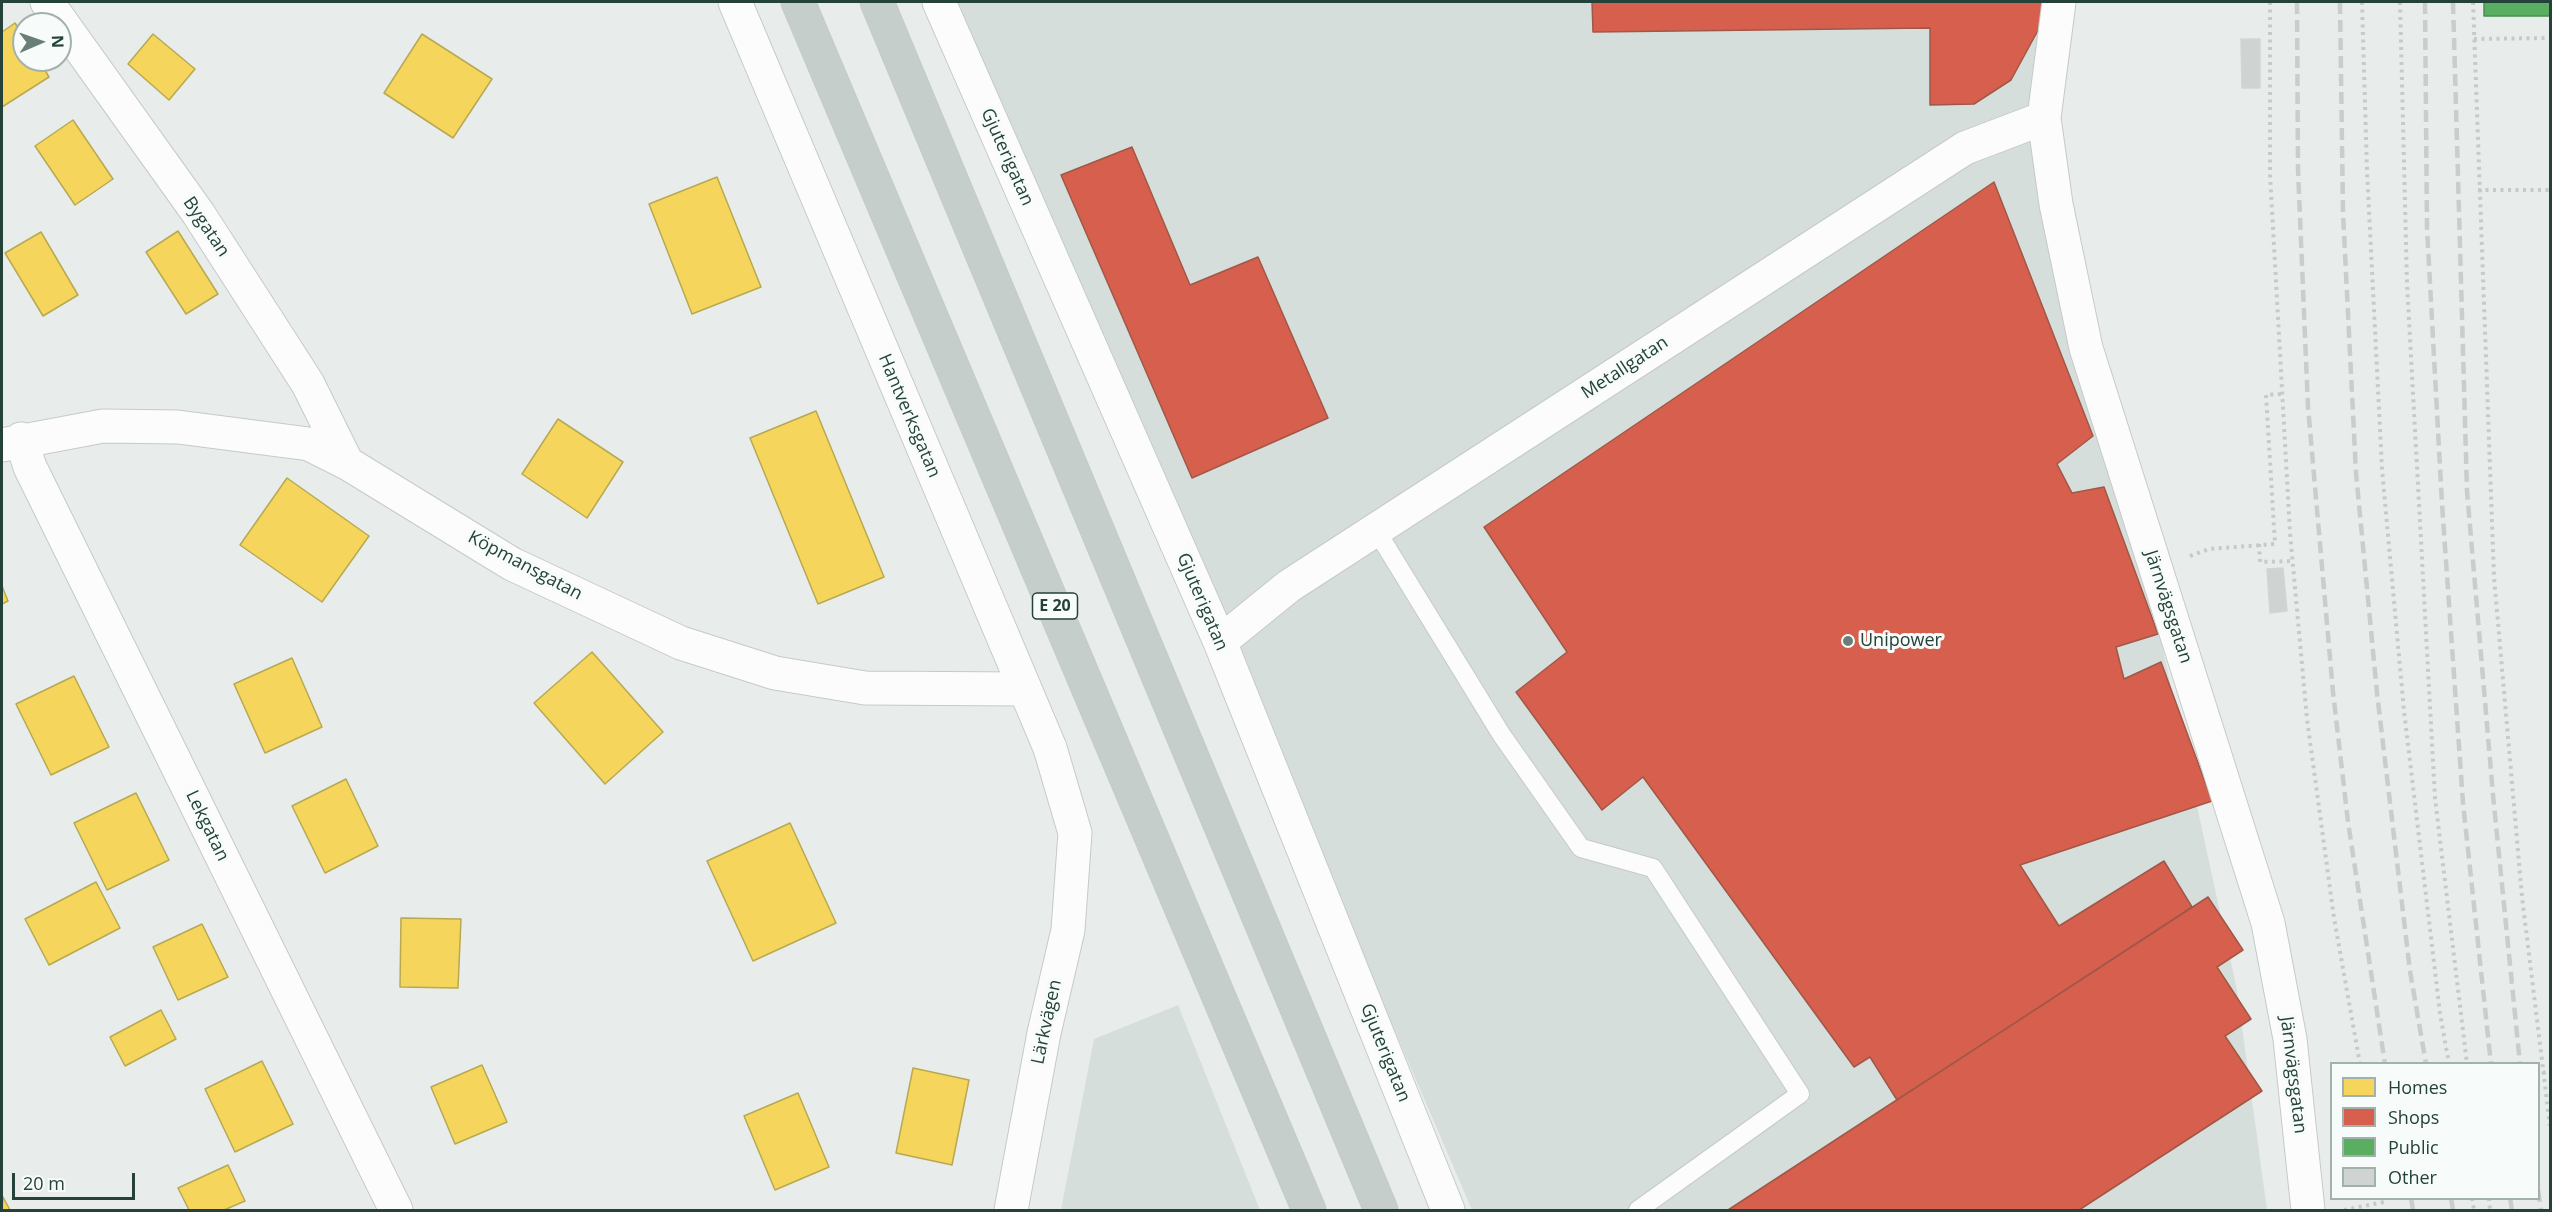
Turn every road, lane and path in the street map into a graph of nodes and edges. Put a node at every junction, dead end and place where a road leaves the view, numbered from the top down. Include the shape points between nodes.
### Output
1 (47, 2) edge
2 (735, 2) edge
3 (798, 2) edge
4 (877, 2) edge
5 (939, 2) edge
6 (2059, 2) edge
7 (2270, 2) edge
8 (2362, 2) edge
9 (2400, 2) edge
10 (2473, 2) edge
11 (2550, 38) edge
12 (2474, 39) junction
13 (2044, 118) junction
14 (2478, 190) junction
15 (2550, 190) edge
16 (2281, 394) junction
17 (11, 442) edge
18 (347, 463) junction
19 (1376, 530) junction
20 (2259, 544) junction
21 (2293, 561) junction
22 (2155, 567) junction
23 (1220, 642) junction
24 (1023, 688) junction
25 (1075, 833) joint
26 (2360, 1062) edge
27 (2449, 1062) edge
28 (2467, 1062) edge
29 (2550, 1071) edge
30 (2543, 1073) junction
31 (2550, 1126) edge
32 (2384, 1200) edge
33 (396, 1210) edge
34 (1011, 1210) edge
35 (1309, 1210) edge
36 (1381, 1210) edge
37 (1448, 1210) edge
38 (1638, 1210) edge
39 (2308, 1210) edge
40 (2341, 1210) edge

1 - 18 street, Bygatan via 198,213 308,384
2 - 24 street, Hantverksgatan
3 - 35 highway, E 20
4 - 36 highway
5 - 23 street, Gjuterigatan
6 - 13 street, Järnvägsgatan
7 - 16 path via 2270,174
8 - 27 path via 2382,470 2404,711
9 - 28 path via 2407,283 2435,798
10 - 12 path
11 - 12 path
12 - 14 path
13 - 19 street, Metallgatan via 1965,148
13 - 22 street, Järnvägsgatan via 2056,204 2086,348
14 - 15 path
14 - 30 path via 2494,578 2522,897
16 - 20 path via 2266,395 2275,544
16 - 21 path
17 - 18 street, Köpmansgatan via 103,426 178,427 309,444
17 - 33 street, Lekgatan via 30,466
18 - 24 street, Köpmansgatan via 512,564 681,643 775,673 865,688
19 - 23 street, Metallgatan via 1289,586
19 - 38 lane via 1501,734 1581,848 1653,868 1800,1094
20 - 21 path via 2260,562
20 - 22 path via 2209,549
21 - 26 path via 2309,731 2334,918
22 - 39 street, Järnvägsgatan via 2268,923 2290,1039
23 - 37 street, Gjuterigatan
24 - 25 street, Hantverksgatan via 1050,748
25 - 34 street, Lärkvägen via 1068,930
29 - 30 path
30 - 31 path
32 - 40 path

